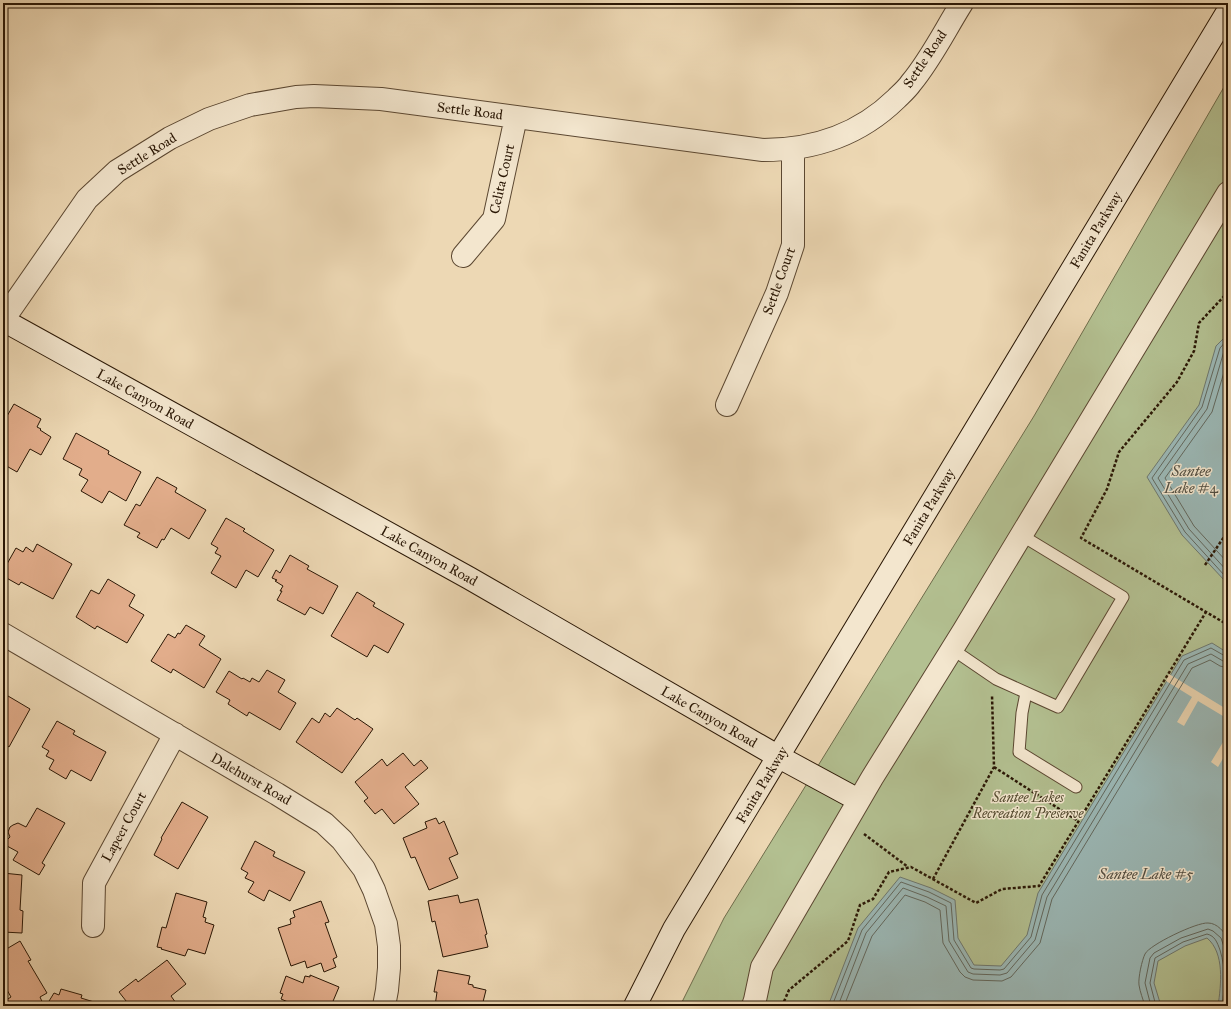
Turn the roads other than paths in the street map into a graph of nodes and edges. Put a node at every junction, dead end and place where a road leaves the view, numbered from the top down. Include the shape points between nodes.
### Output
1 (962, 3) edge
2 (1228, 11) edge
3 (516, 117) junction
4 (793, 149) junction
5 (1228, 193) edge
6 (463, 256) dead end
7 (3, 320) edge
8 (727, 405) dead end
9 (1021, 535) junction
10 (3, 634) edge
11 (952, 649) junction
12 (1026, 693) junction
13 (175, 734) junction
14 (779, 757) junction
15 (1076, 787) dead end
16 (855, 798) junction
17 (93, 926) dead end
18 (384, 1006) edge
19 (636, 1006) edge
20 (753, 1006) edge

1 - 4 street, Settle Road via 911,84 888,107 858,128 837,138
2 - 14 street, Fanita Parkway
3 - 4 street, Settle Road via 763,150
3 - 6 street, Celita Court via 494,219
3 - 7 street, Settle Road via 381,99 314,96 250,105 209,119 170,138 117,171 87,199
4 - 8 street, Settle Court via 793,245 777,293
5 - 9 street
7 - 14 street, Lake Canyon Road via 469,578
9 - 11 street
9 - 12 lane via 1123,597 1058,707
10 - 13 street, Dalehurst Road
11 - 12 lane via 996,679
11 - 16 street
12 - 15 lane via 1019,752
13 - 17 street, Lapeer Court via 94,883
13 - 18 street, Dalehurst Road via 324,823 357,859 374,890 386,924 390,968
14 - 16 street, Lake Canyon Road
14 - 19 street, Fanita Parkway via 674,929
16 - 20 street via 846,822 762,967

